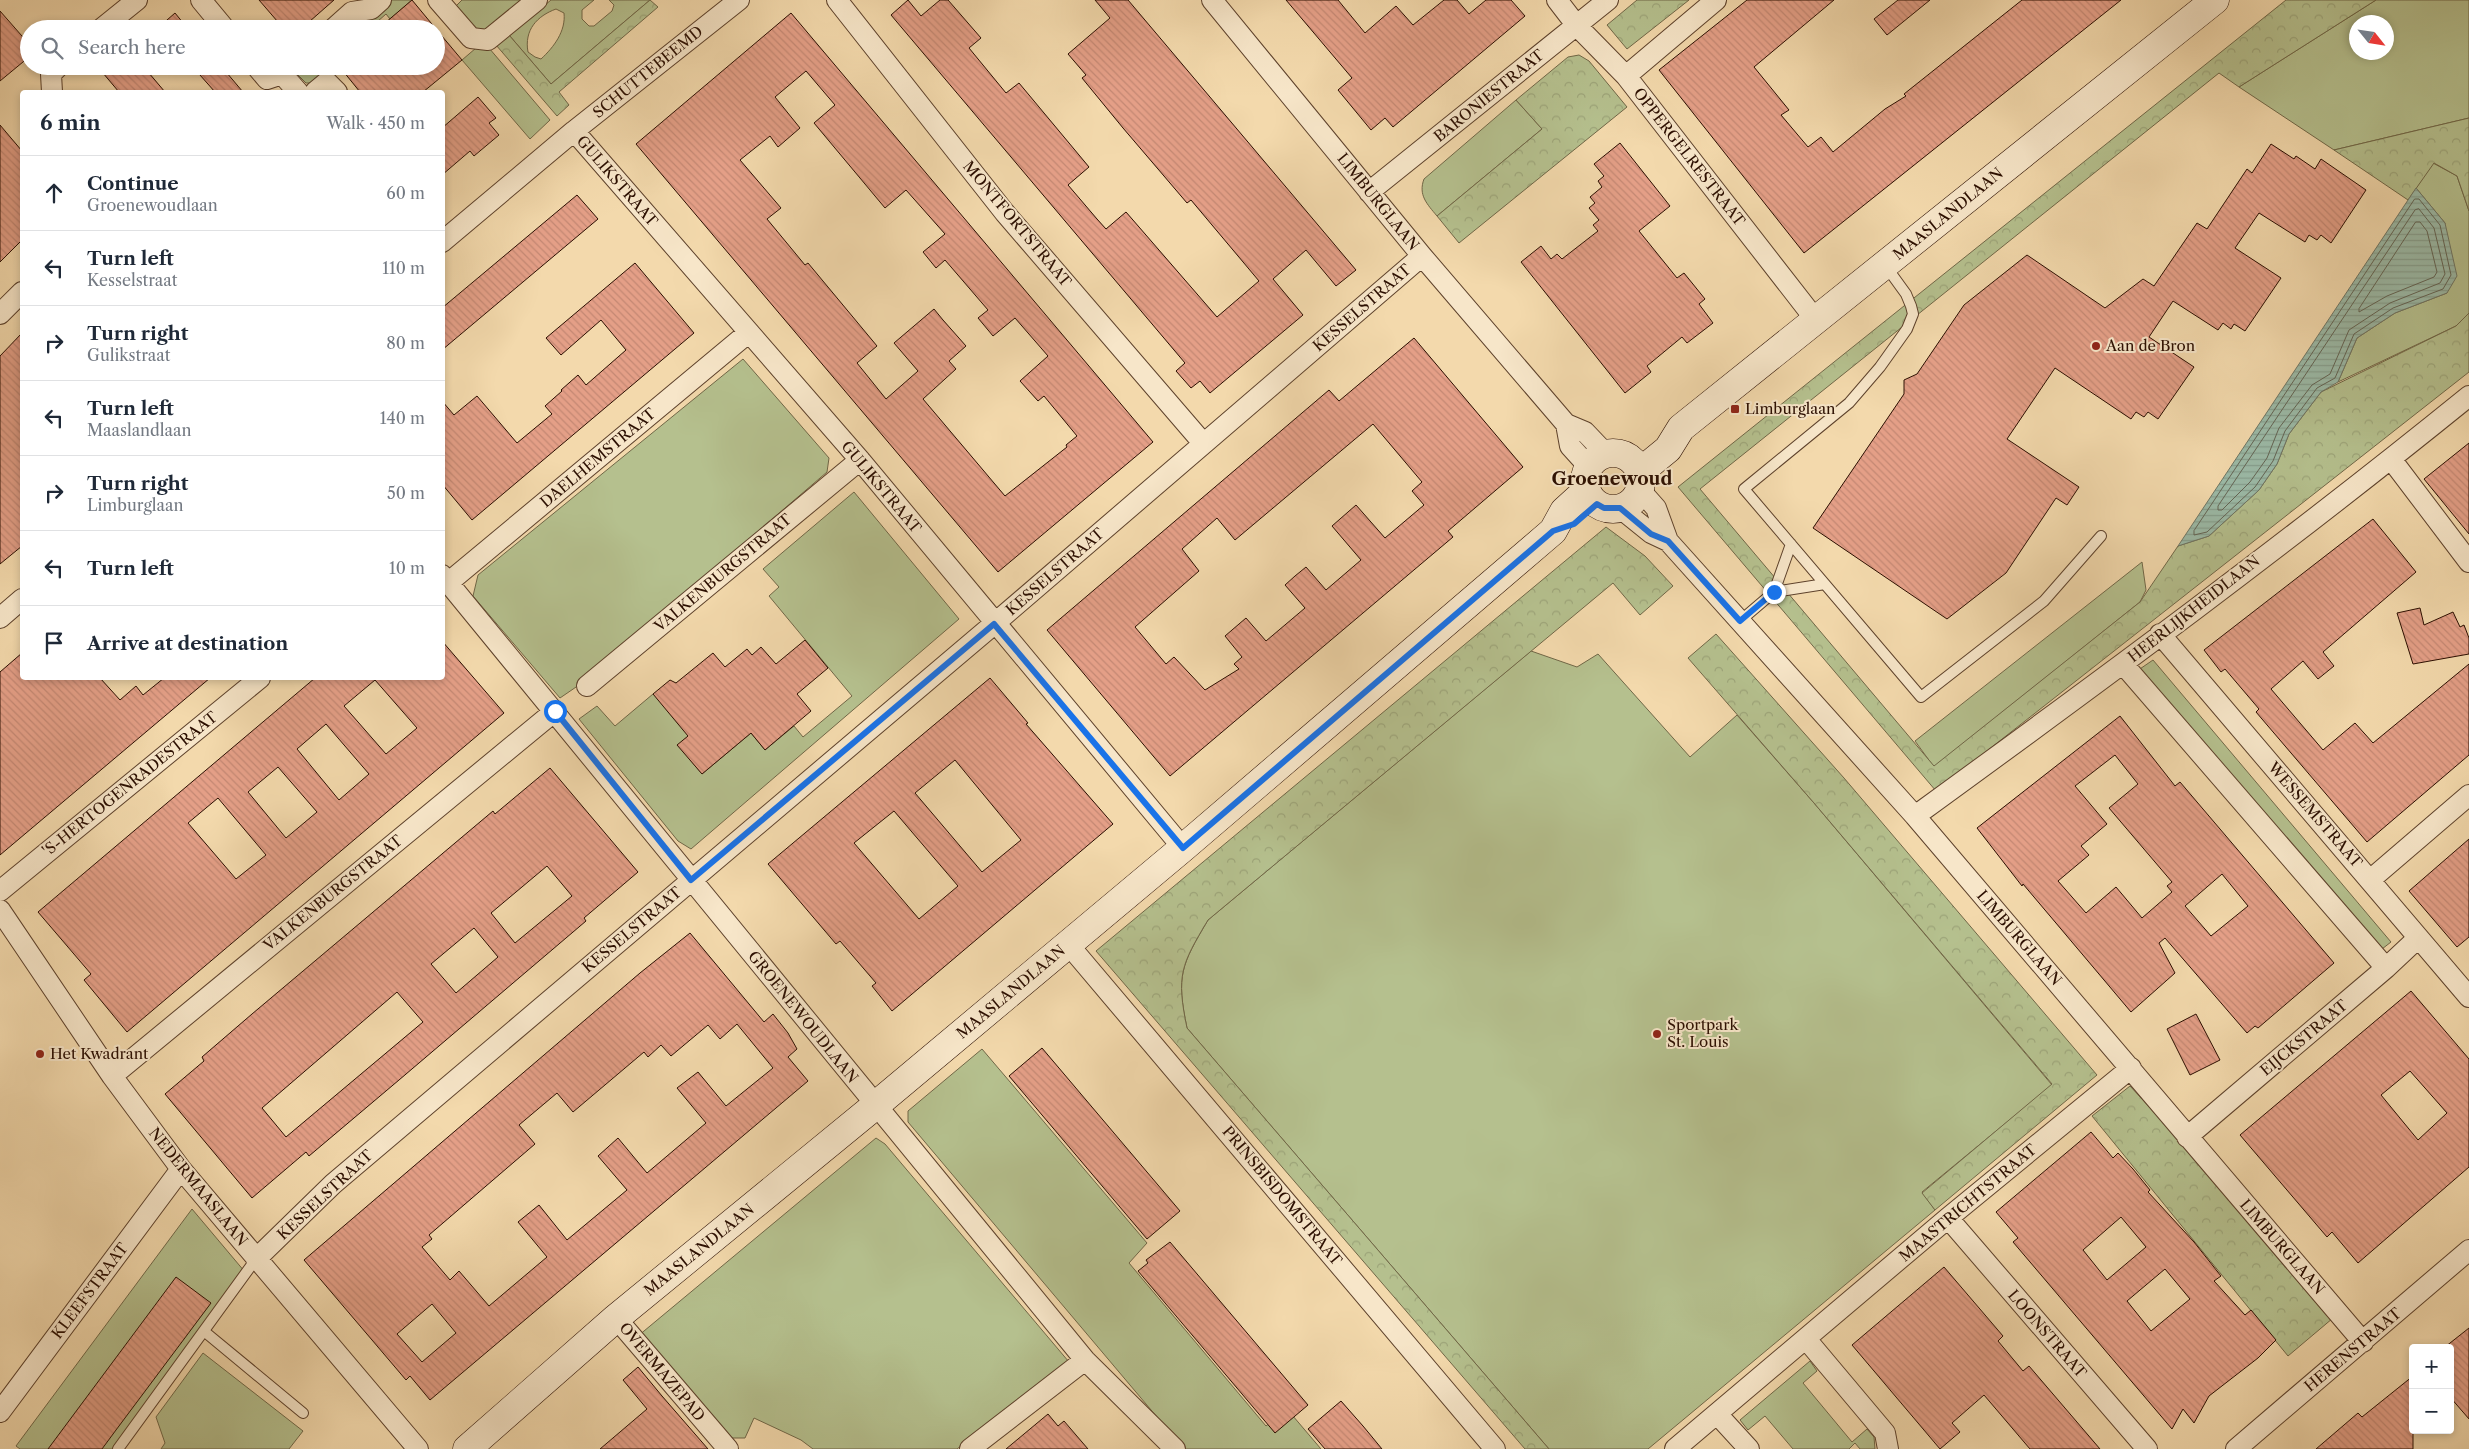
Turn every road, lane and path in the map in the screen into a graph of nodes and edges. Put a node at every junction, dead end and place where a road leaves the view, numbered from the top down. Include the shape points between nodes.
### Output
1 (136, 0) edge
2 (201, 0) edge
3 (381, 0) edge
4 (438, 0) edge
5 (537, 0) edge
6 (739, 0) edge
7 (838, 0) edge
8 (1212, 0) edge
9 (1556, 0) edge
10 (1608, 0) edge
11 (1716, 0) edge
12 (2215, 0) edge
13 (112, 20) edge
14 (218, 20) edge
15 (343, 20) edge
16 (1577, 26) junction
17 (264, 75) edge
18 (275, 75) edge
19 (289, 75) edge
20 (1626, 76) junction
21 (297, 90) edge
22 (317, 90) edge
23 (335, 90) edge
24 (574, 131) junction
25 (1369, 192) junction
26 (445, 239) edge
27 (1422, 256) junction
28 (1885, 265) junction
29 (20, 294) edge
30 (0, 314) edge
31 (1815, 319) junction
32 (748, 332) junction
33 (2469, 396) edge
34 (1203, 443) junction
35 (2391, 459) junction
36 (860, 460) junction
37 (1613, 480) junction
38 (2101, 536) dead end
39 (1668, 541) junction
40 (1791, 544) junction
41 (2469, 562) edge
42 (446, 579) edge
43 (1825, 584) junction
44 (1774, 592) junction
45 (20, 601) edge
46 (0, 618) edge
47 (1740, 621) junction
48 (994, 624) junction
49 (2160, 634) junction
50 (2123, 664) junction
51 (258, 680) edge
52 (587, 686) dead end
53 (555, 711) junction
54 (2469, 795) edge
55 (1915, 816) junction
56 (1183, 848) junction
57 (691, 880) junction
58 (2370, 880) junction
59 (0, 891) edge
60 (0, 910) edge
61 (2418, 938) junction
62 (1068, 944) junction
63 (2386, 968) junction
64 (2469, 997) edge
65 (2131, 1068) junction
66 (112, 1076) junction
67 (876, 1105) junction
68 (2187, 1137) junction
69 (181, 1169) junction
70 (1948, 1218) junction
71 (2469, 1250) edge
72 (256, 1259) junction
73 (616, 1318) junction
74 (205, 1332) junction
75 (1806, 1339) junction
76 (2363, 1342) junction
77 (1085, 1360) junction
78 (0, 1412) edge
79 (302, 1413) dead end
80 (1718, 1414) junction
81 (118, 1449) edge
82 (418, 1449) edge
83 (467, 1449) edge
84 (728, 1449) edge
85 (970, 1449) edge
86 (1176, 1449) edge
87 (1495, 1449) edge
88 (1675, 1449) edge
89 (1749, 1449) edge
90 (1888, 1449) edge
91 (2147, 1449) edge
92 (2236, 1449) edge

1 - 13 street
2 - 14 street
3 - 15 street via 371,8 352,12
4 - 5 street via 471,38 488,40
6 - 24 street, SCHUTTEBEEMD
7 - 34 street, MONTFORTSTRAAT via 1005,213
8 - 25 street, LIMBURGLAAN
9 - 16 street, OPPERGELRESTRAAT
10 - 16 street, BARONIESTRAAT
11 - 20 street
12 - 28 street, MAASLANDLAAN
16 - 20 street, OPPERGELRESTRAAT
16 - 25 street, BARONIESTRAAT
17 - 18 street via 267,79
19 - 21 street
20 - 31 street, OPPERGELRESTRAAT
22 - 23 street via 327,82
24 - 26 street, SCHUTTEBEEMD
24 - 32 street, GULIKSTRAAT
25 - 27 street, LIMBURGLAAN
27 - 34 street, KESSELSTRAAT
27 - 37 street, LIMBURGLAAN via 1566,424 1585,432
28 - 31 street, MAASLANDLAAN
28 - 40 lane via 1906,294 1913,314 1907,329 1849,403 1744,489
29 - 30 street
31 - 37 street, MAASLANDLAAN via 1680,428 1655,436
32 - 36 street, GULIKSTRAAT
32 - 42 street, DAELHEMSTRAAT
33 - 35 street, HEERLIJKHEIDLAAN
34 - 48 street, KESSELSTRAAT
35 - 41 street
35 - 49 street, HEERLIJKHEIDLAAN
36 - 48 street, GULIKSTRAAT
36 - 52 street, VALKENBURGSTRAAT
37 - 39 street, LIMBURGLAAN via 1651,534
37 - 39 street, LIMBURGLAAN via 1656,508
37 - 56 street, MAASLANDLAAN via 1564,511 1553,531
38 - 43 lane via 2044,601 1920,697
39 - 47 street, LIMBURGLAAN
40 - 43 lane
40 - 44 lane
42 - 53 street, GROENEWOUDLAAN
43 - 44 lane
44 - 47 lane
45 - 46 street
47 - 55 street, LIMBURGLAAN
48 - 56 street, GULIKSTRAAT
48 - 57 street, KESSELSTRAAT
49 - 50 street, HEERLIJKHEIDLAAN
49 - 58 street, WESSEMSTRAAT
50 - 55 street, HEERLIJKHEIDLAAN
50 - 63 street
51 - 59 street, 'S-HERTOGENRADESTRAAT
53 - 57 street, GROENEWOUDLAAN
53 - 66 street, VALKENBURGSTRAAT
54 - 58 street
55 - 65 street, LIMBURGLAAN
56 - 62 street, MAASLANDLAAN
57 - 67 street, GROENEWOUDLAAN
57 - 72 street, KESSELSTRAAT via 333,1184
58 - 61 street, WESSEMSTRAAT
60 - 66 street, NEDERMAASLAAN
61 - 63 street, EIJCKSTRAAT
61 - 64 street, WESSEMSTRAAT
62 - 67 street, MAASLANDLAAN
62 - 87 street, PRINSBISDOMSTRAAT
63 - 68 street, EIJCKSTRAAT
65 - 68 street, LIMBURGLAAN
65 - 70 street, MAASTRICHTSTRAAT
66 - 69 street, NEDERMAASLAAN
67 - 73 street, MAASLANDLAAN
67 - 77 street, GROENEWOUDLAAN
68 - 76 street, LIMBURGLAAN
69 - 72 street, NEDERMAASLAAN
69 - 78 street, KLEEFSTRAAT
70 - 75 street, MAASTRICHTSTRAAT
70 - 91 street, LOONSTRAAT
71 - 76 street, HERENSTRAAT
72 - 74 lane
72 - 82 street, NEDERMAASLAAN
73 - 83 street, MAASLANDLAAN
73 - 84 street, OVERMAZEPAD
74 - 79 lane
74 - 81 lane
75 - 80 street, MAASTRICHTSTRAAT
75 - 90 street via 1885,1433
76 - 92 street, HERENSTRAAT
77 - 85 street
77 - 86 street, GROENEWOUDLAAN
80 - 88 street, MAASTRICHTSTRAAT
80 - 89 street

